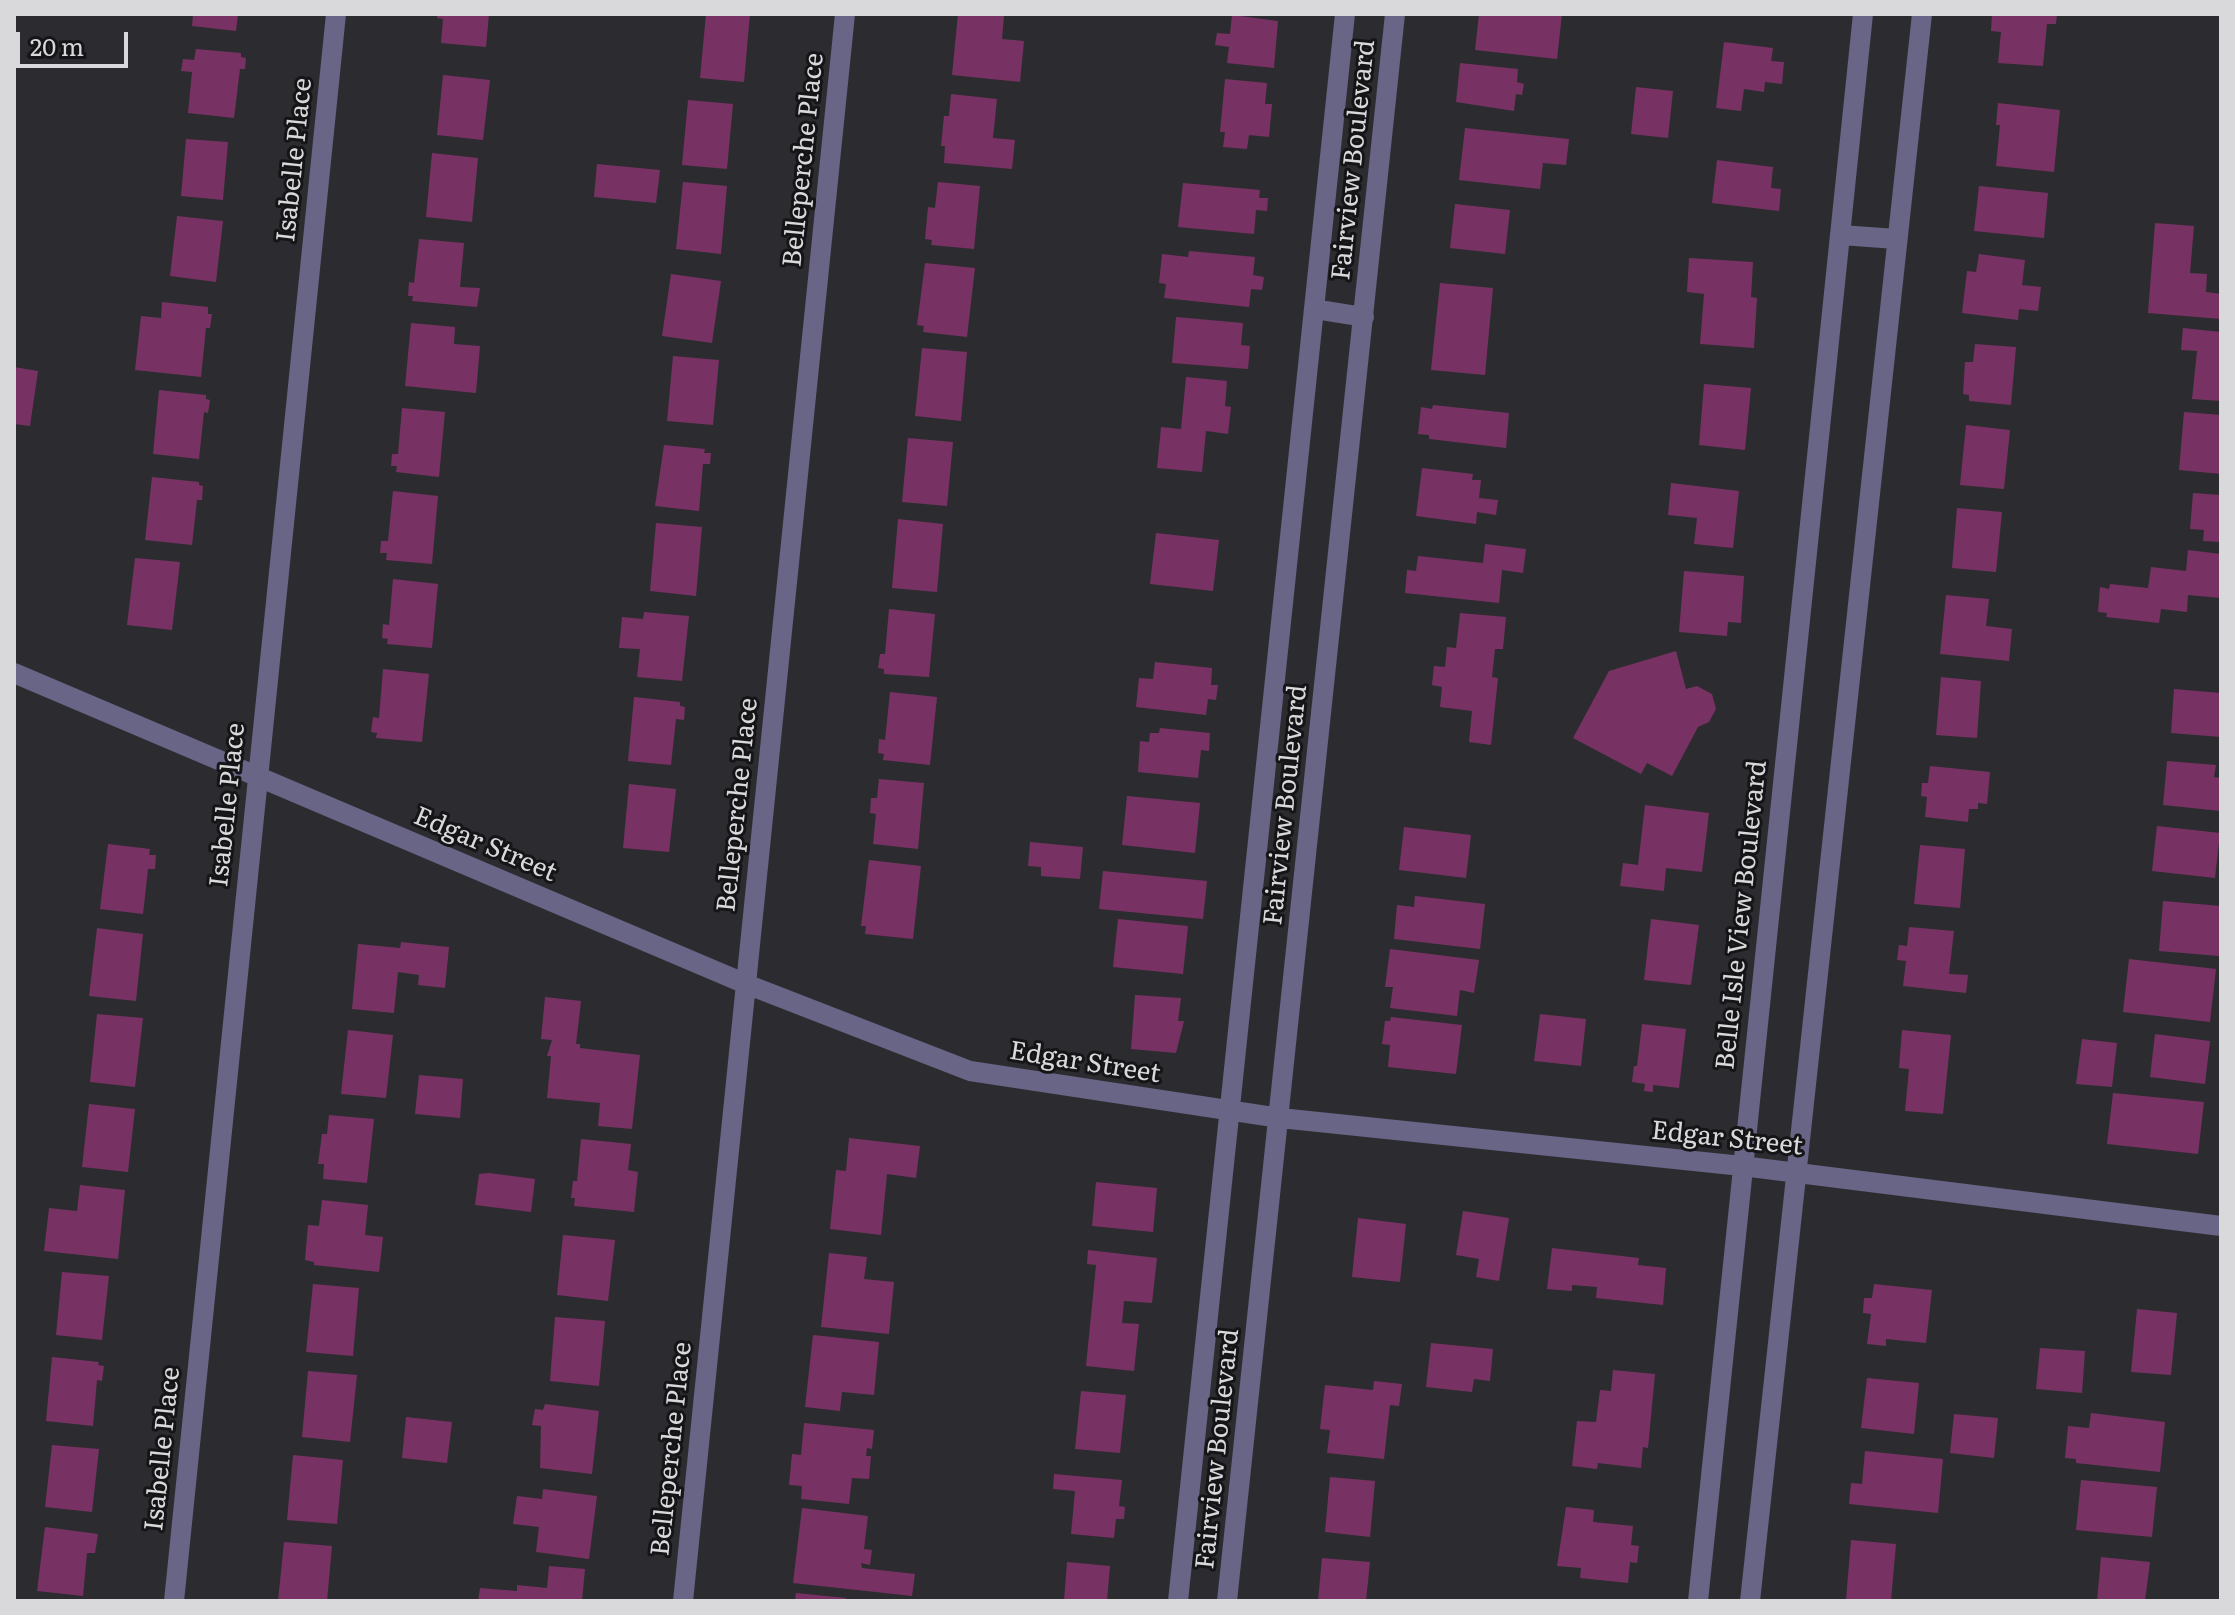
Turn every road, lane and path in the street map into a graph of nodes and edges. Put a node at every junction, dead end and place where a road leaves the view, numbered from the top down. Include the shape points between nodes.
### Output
1 (336, 14) edge
2 (845, 14) edge
3 (1345, 14) edge
4 (1395, 14) edge
5 (1863, 14) edge
6 (1922, 14) edge
7 (1841, 235) junction
8 (1896, 239) junction
9 (1314, 309) junction
10 (1364, 317) junction
11 (14, 673) edge
12 (257, 776) junction
13 (746, 984) junction
14 (1228, 1111) junction
15 (1280, 1118) junction
16 (1742, 1166) junction
17 (1797, 1173) junction
18 (2221, 1226) edge
19 (174, 1601) edge
20 (683, 1601) edge
21 (1178, 1601) edge
22 (1227, 1601) edge
23 (1698, 1601) edge
24 (1750, 1601) edge

1 - 12 street, Isabelle Place
2 - 13 street, Belleperche Place
3 - 9 street, Fairview Boulevard
4 - 10 street, Fairview Boulevard
5 - 7 street, Belle Isle View Boulevard
6 - 8 street
7 - 8 street
7 - 16 street, Belle Isle View Boulevard
8 - 17 street
9 - 10 street
9 - 14 street, Fairview Boulevard
10 - 15 street, Fairview Boulevard
11 - 12 street, Edgar Street
12 - 13 street, Edgar Street
12 - 19 street, Isabelle Place
13 - 14 street, Edgar Street via 970,1071
13 - 20 street, Belleperche Place
14 - 15 street, Edgar Street
14 - 21 street, Fairview Boulevard
15 - 16 street, Edgar Street
15 - 22 street, Fairview Boulevard
16 - 17 street, Edgar Street
16 - 23 street, Belle Isle View Boulevard
17 - 18 street, Edgar Street
17 - 24 street

